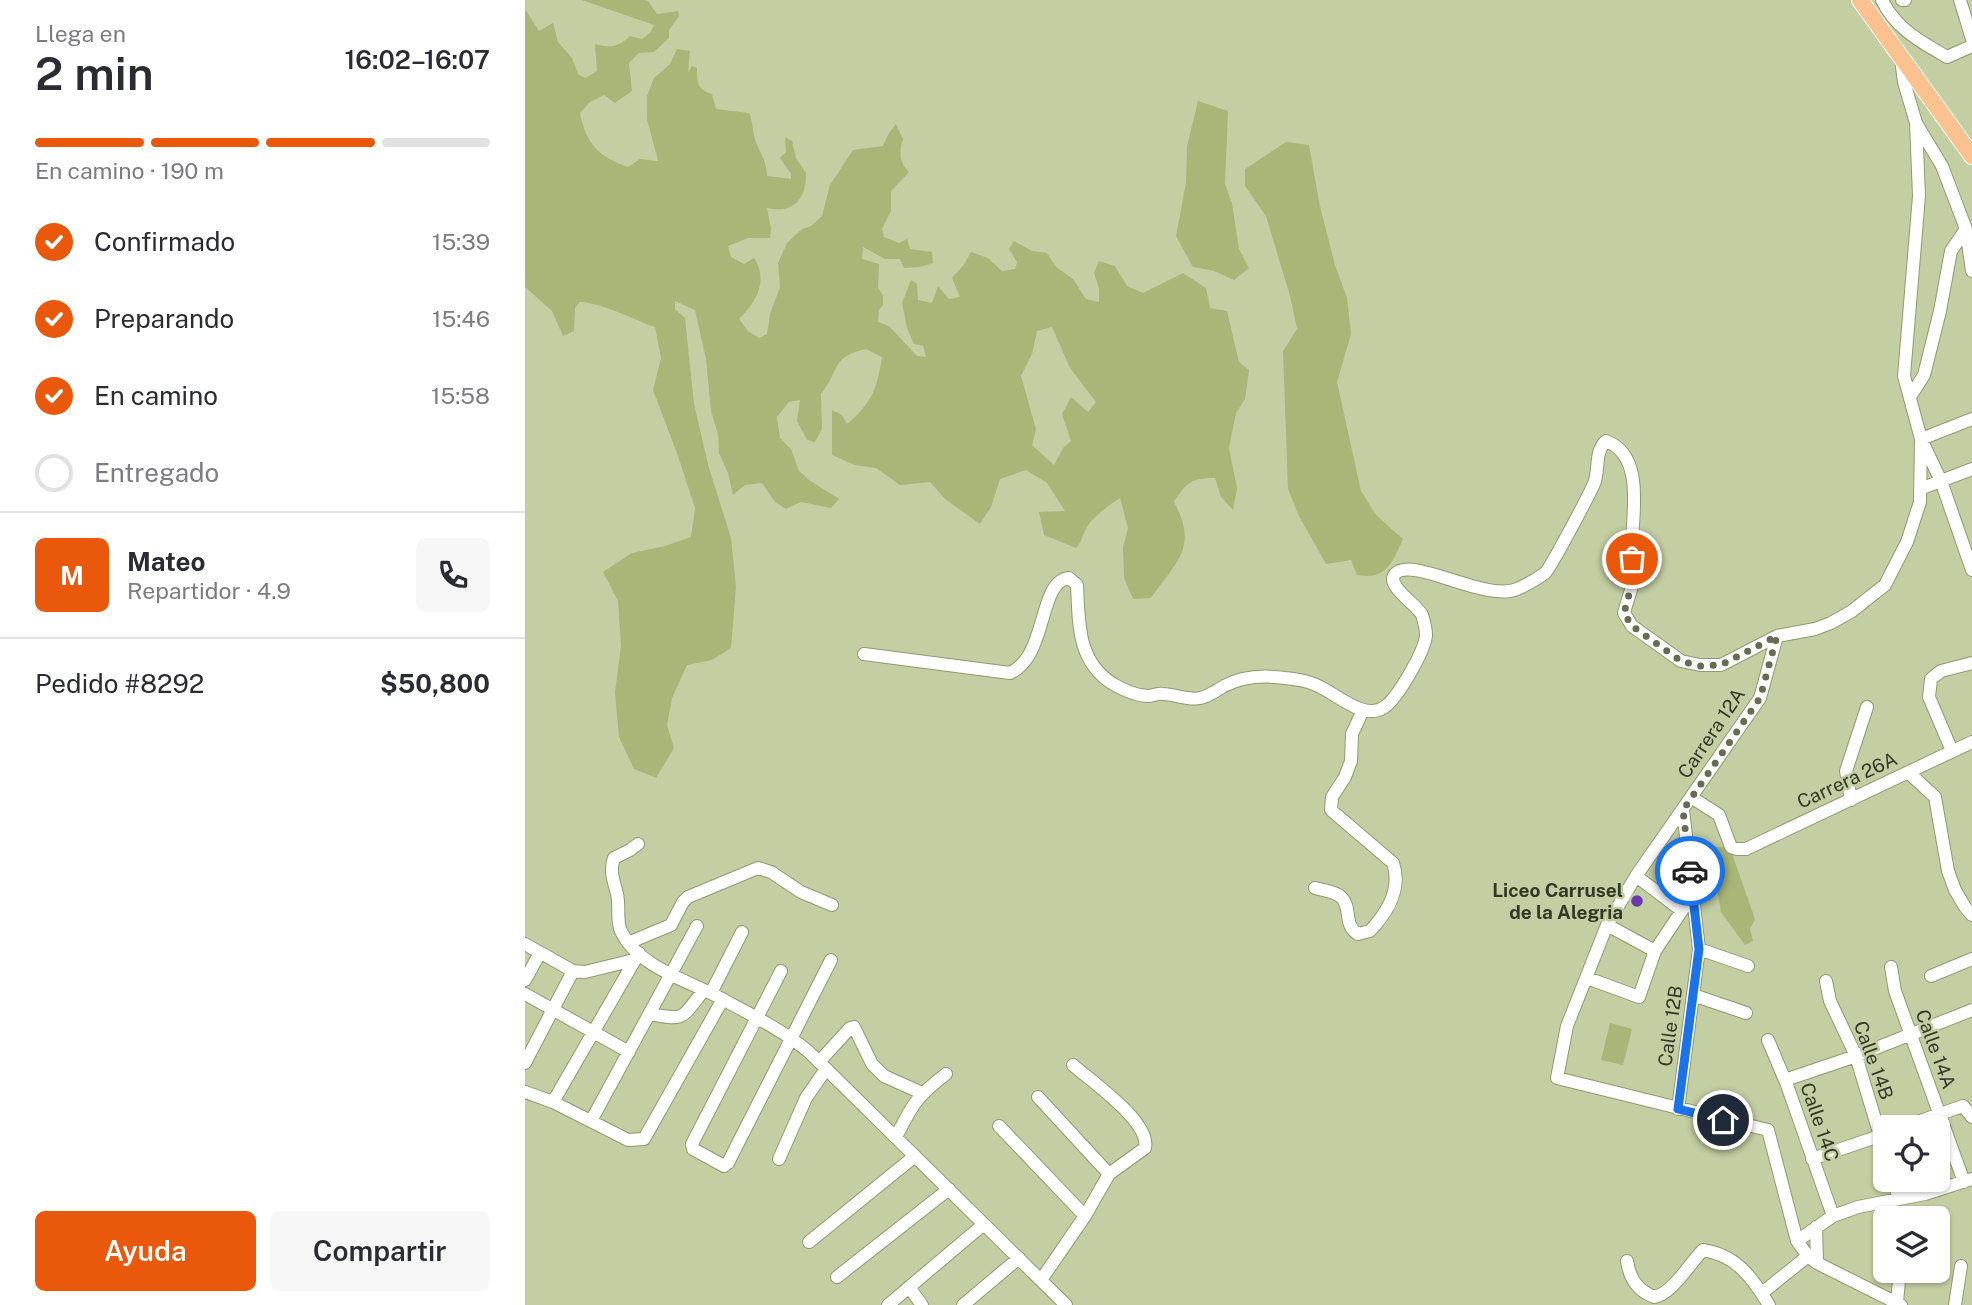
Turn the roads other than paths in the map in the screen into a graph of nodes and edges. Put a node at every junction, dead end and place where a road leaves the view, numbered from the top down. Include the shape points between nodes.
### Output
1 (1860, 0) edge
2 (1882, 0) edge
3 (1960, 0) edge
4 (1972, 38) edge
5 (1972, 46) edge
6 (1901, 59) junction
7 (1916, 123) junction
8 (1972, 156) edge
9 (1965, 229) junction
10 (1972, 271) edge
11 (1910, 397) junction
12 (1972, 419) edge
13 (1921, 439) junction
14 (1972, 469) edge
15 (1941, 481) junction
16 (1920, 489) junction
17 (1972, 569) edge
18 (1777, 636) junction
19 (864, 654) dead end
20 (1972, 663) edge
21 (1867, 707) dead end
22 (1363, 710) junction
23 (1972, 742) edge
24 (1952, 751) junction
25 (1909, 773) junction
26 (1691, 797) junction
27 (1851, 800) junction
28 (1683, 810) junction
29 (638, 844) dead end
30 (1636, 876) junction
31 (1315, 888) dead end
32 (1693, 894) junction
33 (832, 905) dead end
34 (1681, 910) junction
35 (1972, 915) edge
36 (1607, 925) junction
37 (697, 926) dead end
38 (741, 932) dead end
39 (628, 943) junction
40 (525, 944) edge
41 (1699, 949) junction
42 (1655, 951) junction
43 (540, 953) junction
44 (636, 957) junction
45 (1972, 959) edge
46 (831, 960) dead end
47 (1748, 966) dead end
48 (1891, 967) dead end
49 (573, 971) junction
50 (781, 971) dead end
51 (671, 976) junction
52 (1931, 976) dead end
53 (1587, 978) junction
54 (525, 980) edge
55 (1826, 981) dead end
56 (525, 994) edge
57 (713, 994) junction
58 (1693, 995) junction
59 (553, 1009) junction
60 (1972, 1010) edge
61 (1746, 1013) dead end
62 (650, 1014) junction
63 (755, 1019) junction
64 (592, 1031) junction
65 (1910, 1034) junction
66 (793, 1038) junction
67 (1768, 1041) dead end
68 (629, 1052) junction
69 (1856, 1056) junction
70 (525, 1063) edge
71 (1073, 1065) dead end
72 (822, 1066) junction
73 (946, 1074) dead end
74 (1785, 1080) junction
75 (525, 1092) edge
76 (922, 1093) junction
77 (1038, 1097) dead end
78 (553, 1102) junction
79 (1678, 1109) junction
80 (1939, 1114) junction
81 (1875, 1115) edge
82 (1972, 1117) edge
83 (591, 1121) junction
84 (999, 1126) dead end
85 (896, 1138) junction
86 (1873, 1138) edge
87 (915, 1156) junction
88 (779, 1159) dead end
89 (1812, 1159) junction
90 (1109, 1174) junction
91 (1968, 1180) edge
92 (949, 1189) junction
93 (1897, 1192) edge
94 (1899, 1199) junction
95 (1085, 1216) junction
96 (1833, 1216) junction
97 (984, 1224) junction
98 (1816, 1227) junction
99 (1797, 1241) junction
100 (809, 1242) dead end
101 (1019, 1258) junction
102 (1812, 1259) junction
103 (1627, 1261) dead end
104 (1961, 1266) dead end
105 (837, 1278) dead end
106 (1041, 1280) junction
107 (1900, 1283) edge
108 (909, 1287) junction
109 (1765, 1299) edge
110 (1057, 1302) edge
111 (1899, 1304) edge
112 (888, 1305) edge
113 (922, 1305) edge
114 (963, 1305) edge
115 (1955, 1305) edge

1 - 6 main road
2 - 5 street via 1901,27 1947,57
3 - 4 street
6 - 7 street
6 - 8 main road
7 - 9 street via 1942,166
7 - 11 street via 1919,196 1905,376
9 - 10 street
9 - 11 street via 1951,251 1924,375
11 - 13 street
12 - 13 street
13 - 15 street
13 - 16 street
14 - 15 street
15 - 16 street
15 - 17 street
16 - 18 street via 1916,518 1885,585 1831,623
18 - 22 street via 1721,665 1700,666 1681,661 1632,626 1624,613 1634,576 1634,492 1623,454 1607,442 1601,447 1594,484 1546,572 1503,592 1423,572 1402,570 1395,575 1394,588 1421,613 1426,637 1388,704 1380,710
18 - 26 street, Carrera 12A via 1760,698
19 - 22 street via 1010,673 1030,655 1052,588 1069,578 1077,585 1086,653 1098,675 1121,688 1146,696 1163,693 1200,699 1255,676 1285,678 1313,683
20 - 24 street via 1941,671 1931,679 1929,697
21 - 27 street via 1846,771
22 - 31 street via 1352,734 1351,761 1332,797 1331,810 1393,863 1393,900 1370,931 1358,934 1348,924 1344,900
23 - 24 street, Carrera 26A
24 - 25 street, Carrera 26A
25 - 27 street, Carrera 26A
25 - 35 street via 1935,797 1948,872
26 - 27 street, Carrera 26A via 1720,815 1731,846 1737,849 1746,849
26 - 28 street, Carrera 12A
28 - 30 street, Carrera 12A
28 - 32 street, Calle 12B
29 - 39 street via 614,858 611,866 619,928
30 - 34 street
30 - 36 street, Carrera 12A
32 - 34 street
32 - 41 street, Calle 12B
33 - 39 street via 758,868 688,897 671,925
34 - 42 street
36 - 42 street
36 - 53 street, Carrera 12A
37 - 51 street
38 - 57 street
39 - 44 street
40 - 43 street
41 - 47 street
41 - 58 street, Calle 12B
42 - 53 street via 1639,997
43 - 49 street
43 - 54 street
44 - 49 street via 585,972
44 - 51 street
44 - 64 street
45 - 52 street
46 - 66 street
48 - 65 street, Calle 14A
49 - 59 street
50 - 63 street
51 - 57 street
51 - 62 street
53 - 79 street, Carrera 12A via 1567,1026 1557,1078
55 - 69 street, Calle 14B
56 - 59 street
57 - 62 street via 676,1019
57 - 63 street
57 - 83 street via 644,1139 628,1140
58 - 61 street
58 - 79 street, Calle 12B
59 - 64 street
59 - 70 street
60 - 65 street
62 - 68 street
63 - 66 street
63 - 66 street via 692,1144 693,1149 724,1166
64 - 68 street
64 - 78 street
65 - 69 street
65 - 80 street, Calle 14A
66 - 72 street
67 - 74 street, Calle 14C
68 - 83 street
69 - 74 street
69 - 81 street, Calle 14B
71 - 90 street via 1134,1118 1145,1135 1145,1148
72 - 76 street via 854,1027 884,1076
72 - 85 street
72 - 88 street
73 - 76 street
74 - 89 street, Calle 14C
75 - 78 street
76 - 85 street
77 - 90 street
78 - 83 street
79 - 99 street via 1767,1130
80 - 82 street via 1963,1106
80 - 91 street, Calle 14A
84 - 95 street
85 - 87 street
86 - 89 street
87 - 92 street
87 - 100 street
89 - 96 street, Calle 14C
90 - 95 street
91 - 94 street
92 - 97 street
92 - 105 street
93 - 94 street
94 - 96 street
95 - 106 street
96 - 98 street
97 - 101 street
97 - 108 street
98 - 99 street
98 - 102 street
99 - 102 street
101 - 106 street
101 - 114 street
102 - 109 street
102 - 111 street
103 - 109 street via 1637,1287 1654,1297 1672,1287 1703,1250 1721,1253
104 - 115 street
106 - 110 street
107 - 111 street
108 - 112 street
108 - 113 street

